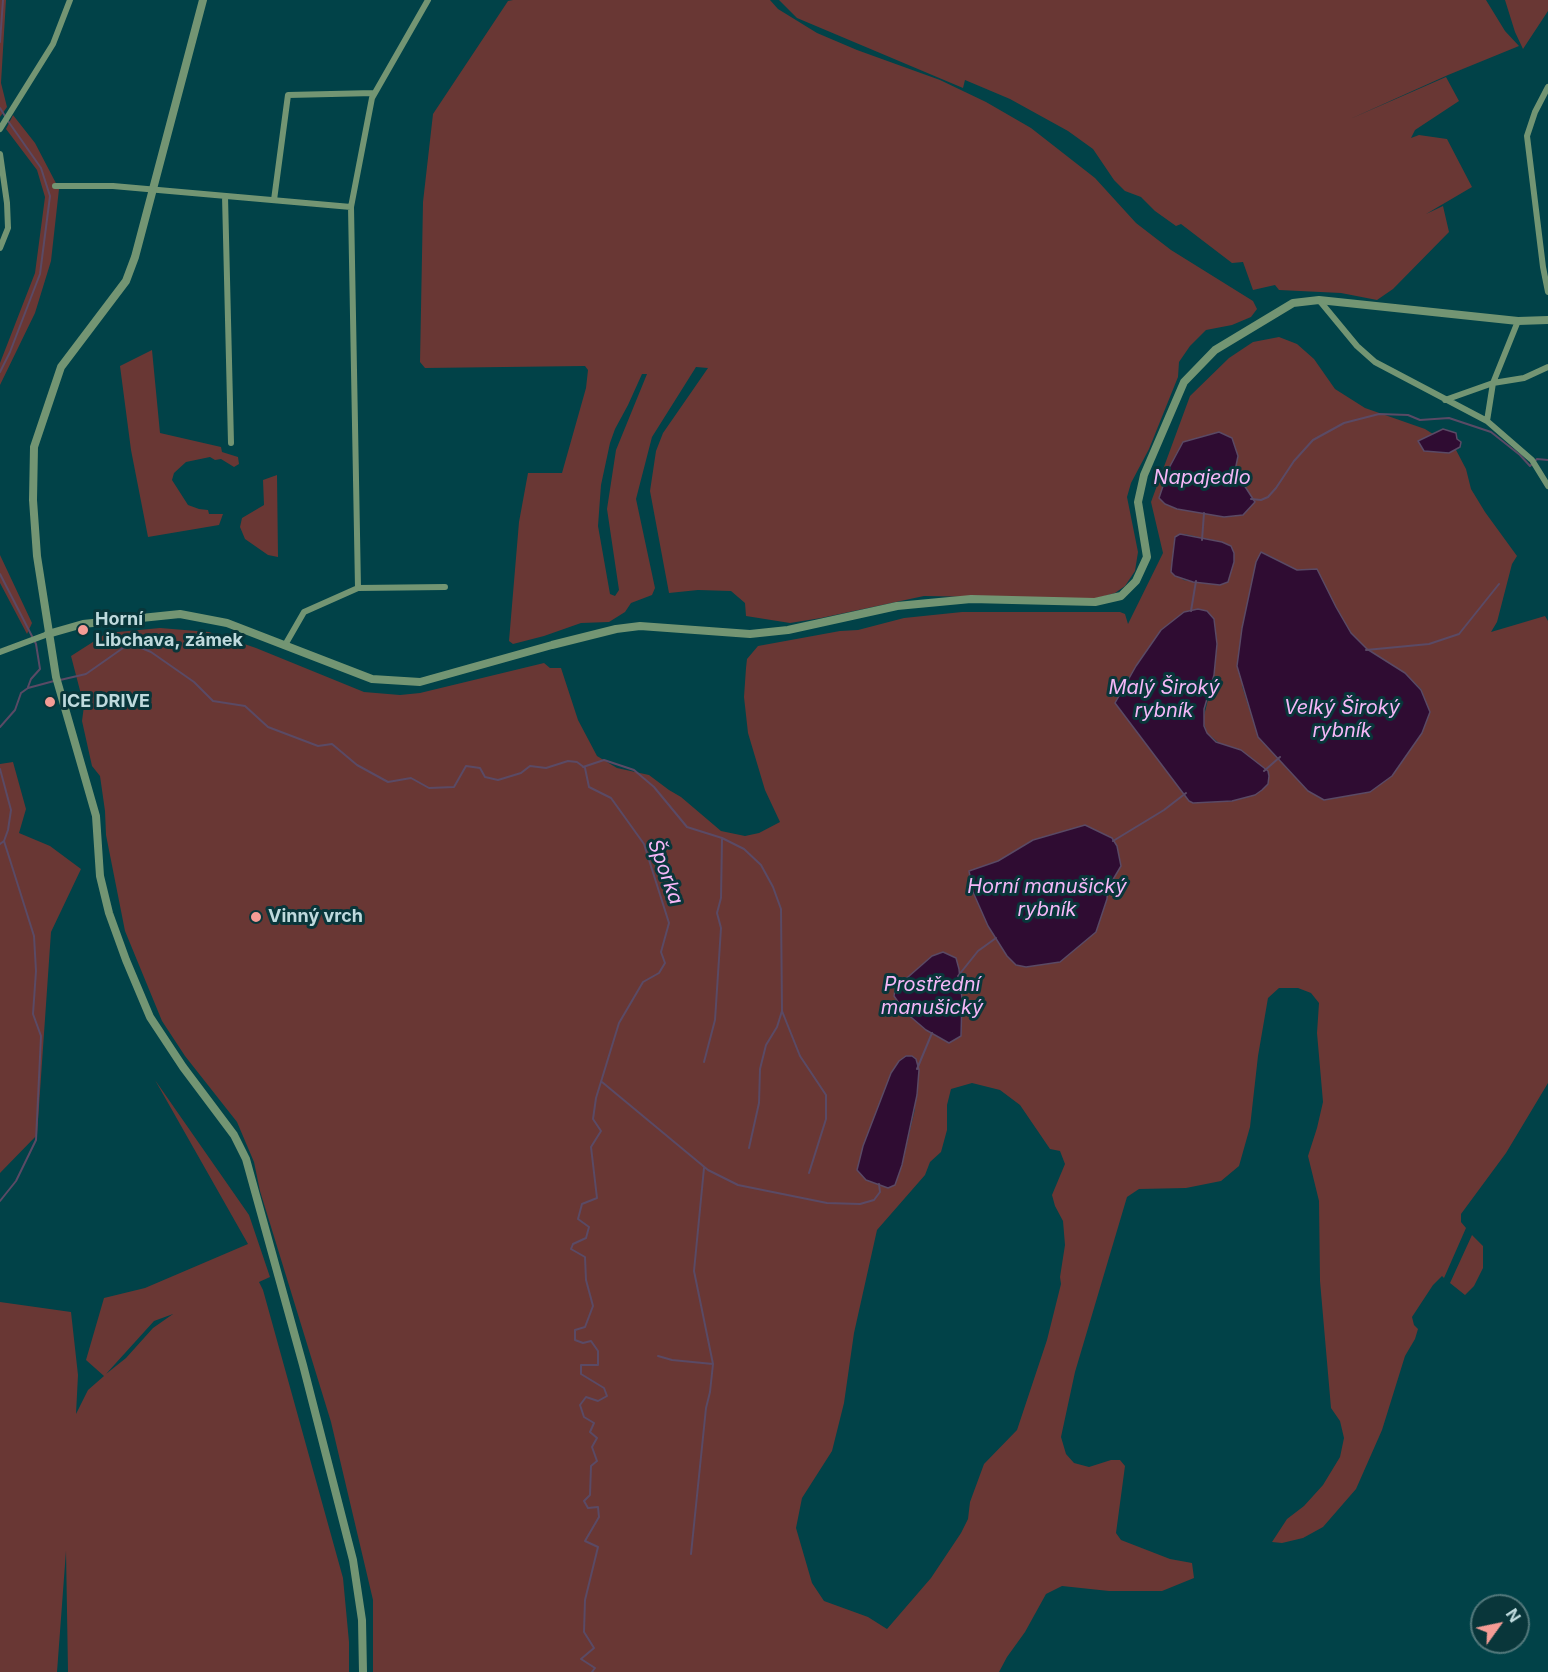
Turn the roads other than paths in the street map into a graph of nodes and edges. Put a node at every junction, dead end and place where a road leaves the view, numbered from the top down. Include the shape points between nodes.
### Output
1 (70, 0) edge
2 (203, 0) edge
3 (428, 0) edge
4 (1548, 87) edge
5 (374, 93) junction
6 (0, 129) edge
7 (0, 153) edge
8 (56, 186) dead end
9 (153, 190) junction
10 (225, 196) junction
11 (274, 200) junction
12 (351, 207) junction
13 (1548, 236) edge
14 (1540, 239) junction
15 (0, 248) edge
16 (1548, 292) edge
17 (1319, 300) junction
18 (1548, 320) edge
19 (1518, 321) junction
20 (1548, 368) edge
21 (1493, 383) junction
22 (1445, 400) junction
23 (1487, 421) junction
24 (231, 443) dead end
25 (1548, 486) edge
26 (445, 587) dead end
27 (358, 588) junction
28 (44, 636) junction
29 (285, 645) junction
30 (0, 652) edge
31 (363, 1672) edge

1 - 6 street via 53,44
2 - 9 street
3 - 5 street
4 - 14 street via 1527,136
5 - 11 street via 288,95
5 - 12 street
7 - 15 street via 8,228
8 - 9 street
9 - 10 street
9 - 28 street via 126,281 61,367 34,447 33,500
10 - 11 street
10 - 24 street
11 - 12 street
12 - 27 street
13 - 14 street
14 - 16 street
17 - 19 street
17 - 22 street via 1375,362
17 - 29 street via 1293,303 1215,350 1184,382 1144,475 1138,502 1146,557 1137,581 1121,596 1095,602 971,599 897,606 788,630 750,634 640,626 616,629 420,682 372,679
18 - 19 street
19 - 21 street
20 - 21 street via 1524,378
21 - 22 street
21 - 23 street
22 - 23 street
23 - 25 street via 1532,460
26 - 27 street
27 - 29 street via 304,612
28 - 29 street via 83,624 180,614 227,623
28 - 30 street
28 - 31 street via 96,816 100,876 126,960 150,1017 234,1135 246,1160 353,1560 362,1620

